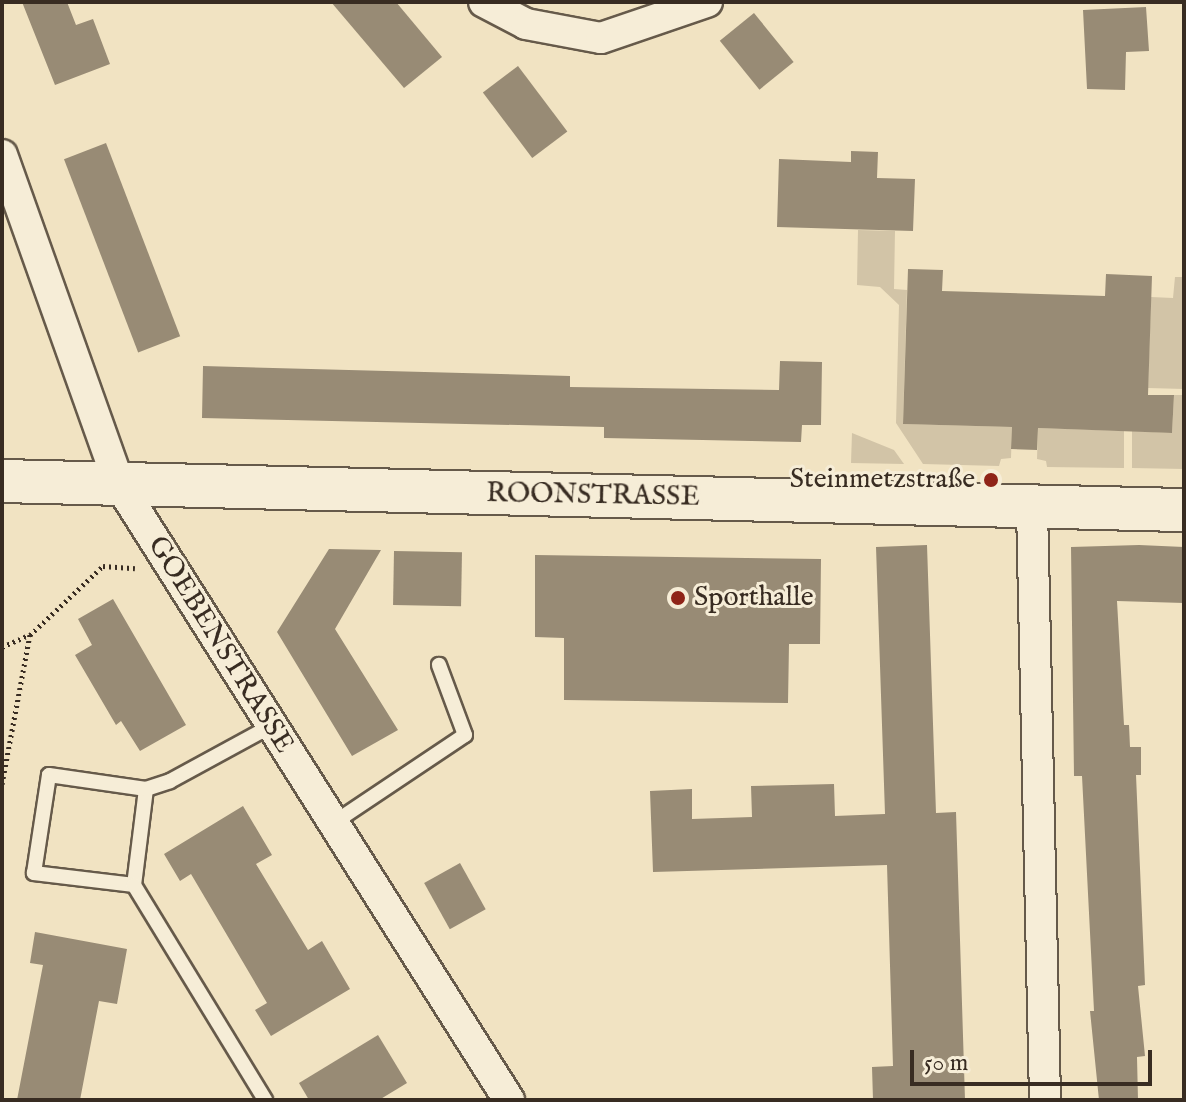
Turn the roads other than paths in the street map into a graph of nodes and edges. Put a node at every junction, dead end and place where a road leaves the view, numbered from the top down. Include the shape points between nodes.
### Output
1 (484, 2) edge
2 (707, 2) edge
3 (2, 155) edge
4 (2, 481) edge
5 (119, 484) junction
6 (1032, 508) junction
7 (1184, 510) edge
8 (439, 665) dead end
9 (269, 727) junction
10 (146, 789) junction
11 (332, 824) junction
12 (134, 885) junction
13 (265, 1100) edge
14 (509, 1100) edge
15 (1045, 1100) edge

1 - 2 street via 526,24 601,38
3 - 5 street, GOEBENSTRASSE
4 - 5 street, ROONSTRASSE
5 - 6 street, ROONSTRASSE
5 - 9 street, GOEBENSTRASSE
6 - 7 street, ROONSTRASSE
6 - 15 street
8 - 11 lane via 465,735
9 - 10 lane
9 - 11 street, GOEBENSTRASSE
10 - 12 lane
10 - 12 lane via 49,775 34,873
11 - 14 street, GOEBENSTRASSE
12 - 13 lane

